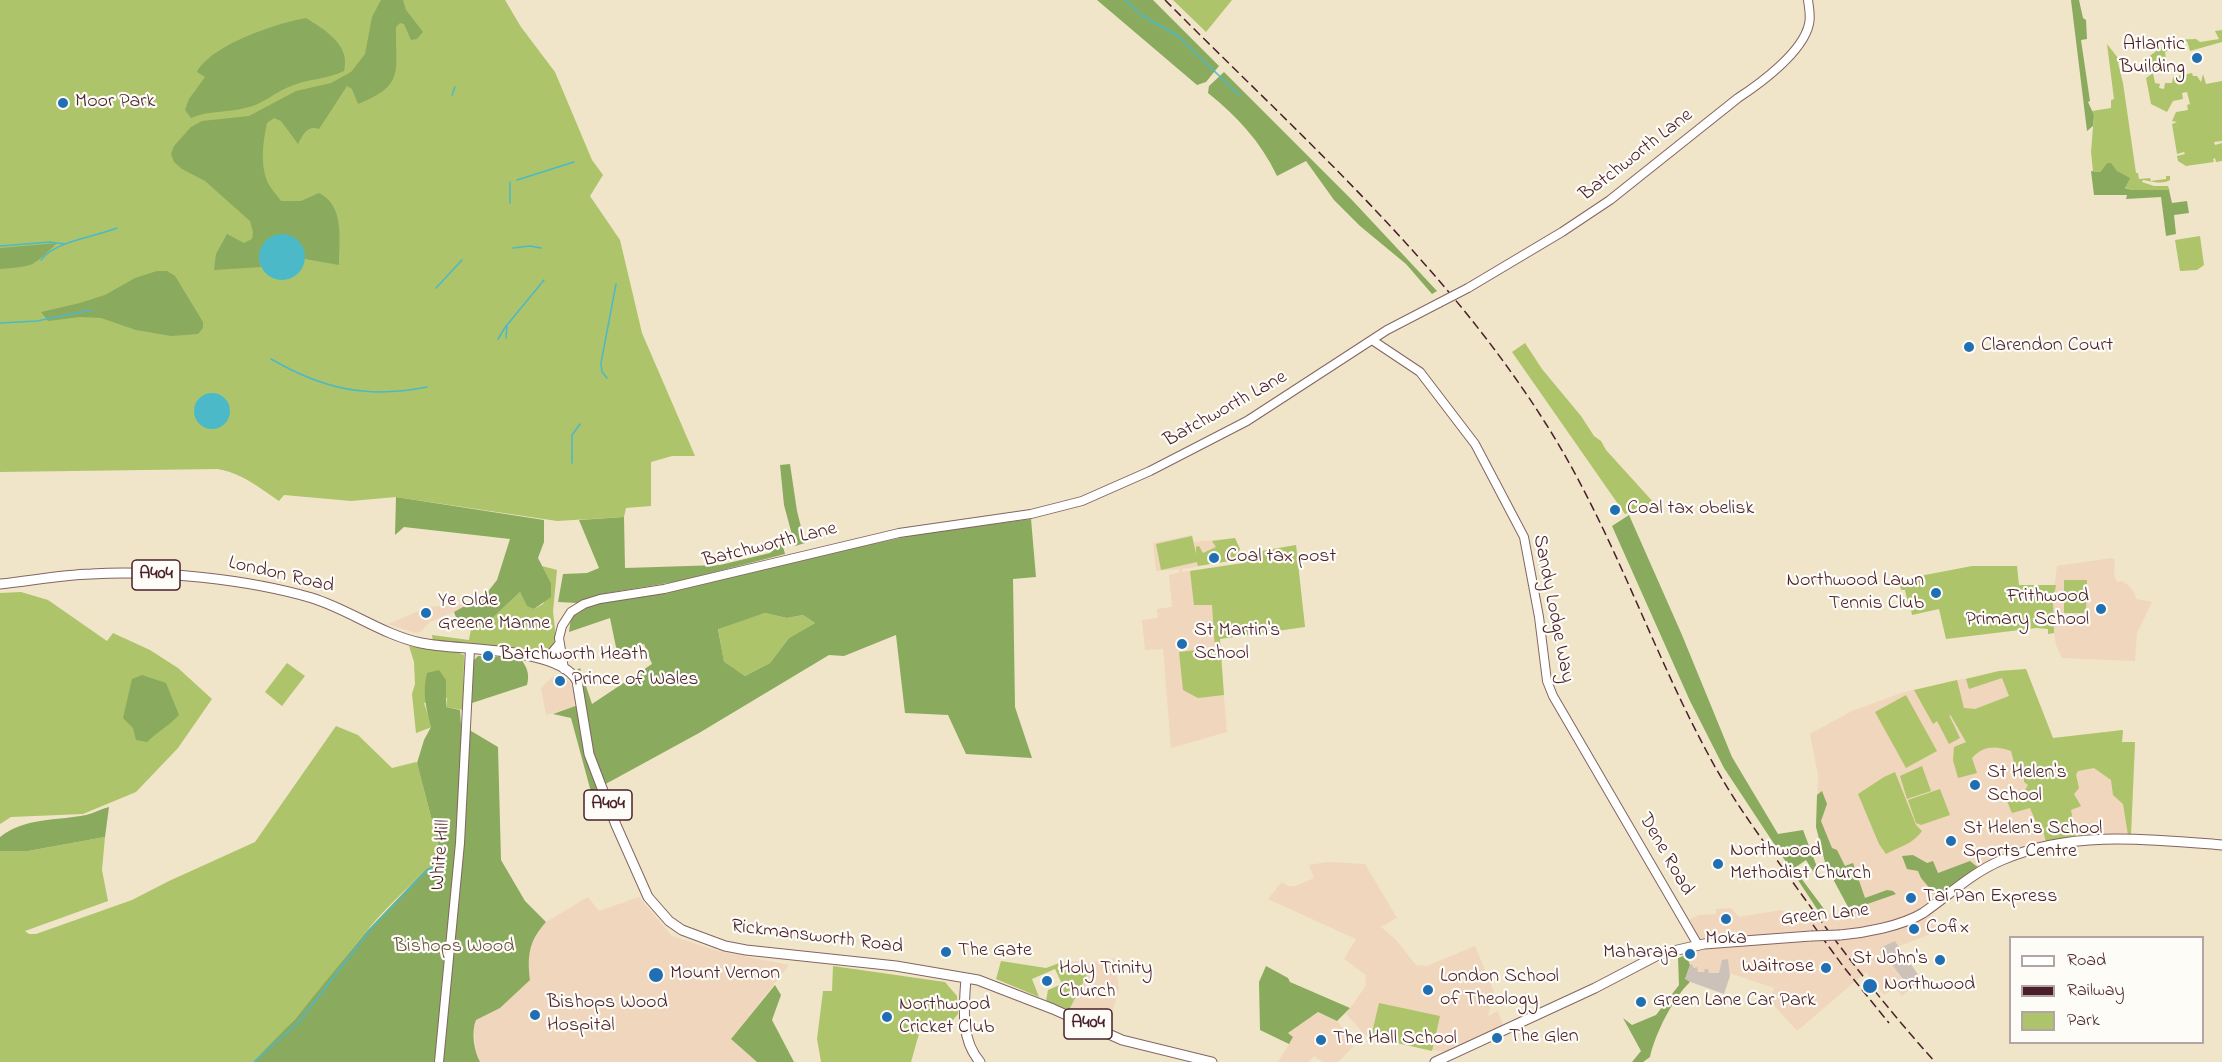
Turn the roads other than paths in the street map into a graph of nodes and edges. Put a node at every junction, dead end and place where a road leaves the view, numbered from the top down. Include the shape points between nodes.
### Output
1 (1808, 0) edge
2 (1372, 340) junction
3 (0, 584) edge
4 (560, 644) junction
5 (470, 649) junction
6 (546, 660) junction
7 (564, 669) junction
8 (1603, 783) joint
9 (2222, 845) edge
10 (1698, 945) junction
11 (948, 974) junction
12 (966, 978) junction
13 (964, 998) junction
14 (439, 1062) edge
15 (980, 1062) edge
16 (1212, 1062) edge
17 (1435, 1062) edge

1 - 2 street, Batchworth Lane, bridge via 1809,24 1800,42 1757,86 1610,201 1468,288
2 - 4 street, Batchworth Lane via 1247,421 1082,501 1030,514 899,533 664,589 600,599 571,612 562,626
2 - 8 street, Sandy Lodge Way via 1420,372 1475,444 1526,547 1547,681
3 - 5 main road, London Road / A404 via 92,574 203,577 310,598 408,639
4 - 6 street, Batchworth Lane
4 - 7 street, Batchworth Lane
5 - 6 main road, London Road / A404
5 - 14 street, White Hill via 460,843
6 - 7 main road, A404
7 - 11 main road, Rickmansworth Road / A404 via 578,685 589,754 616,825 648,897 669,921 696,937 746,950
8 - 10 street, Dene Road
9 - 10 main road, Green Lane, bridge via 2134,838 2037,848 1992,864 1915,916 1866,932
10 - 17 main road, Green Lane via 1660,954
11 - 12 main road, Rickmansworth Road / A404
11 - 13 main road
12 - 13 main road
12 - 16 main road, Rickmansworth Road / A404 via 990,983 1122,1040
13 - 15 main road via 966,1041

